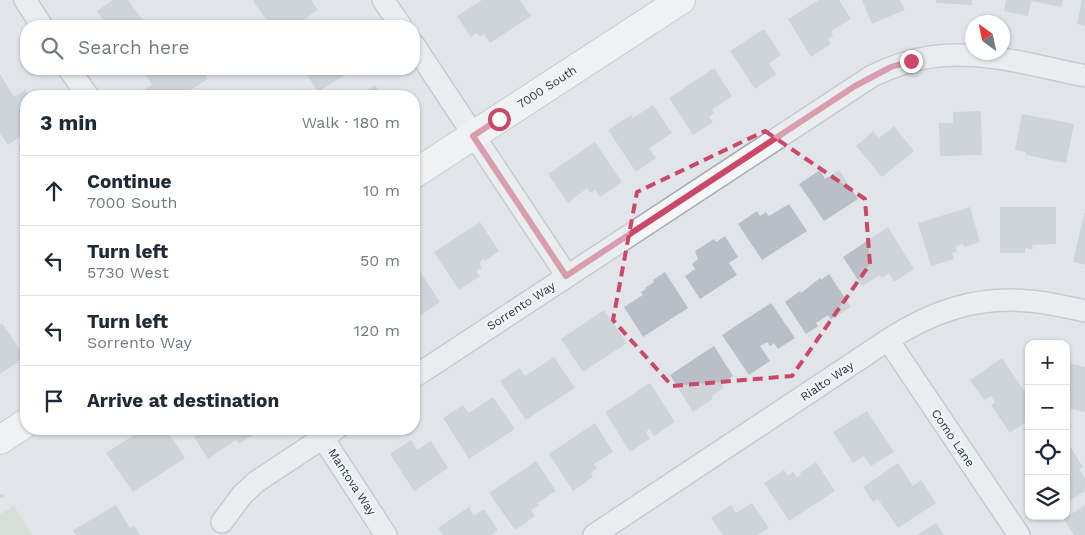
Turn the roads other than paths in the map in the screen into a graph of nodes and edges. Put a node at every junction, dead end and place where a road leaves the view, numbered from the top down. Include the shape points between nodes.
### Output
1 (25, 0) edge
2 (383, 0) edge
3 (681, 0) edge
4 (38, 20) edge
5 (397, 20) edge
6 (420, 55) edge
7 (73, 75) edge
8 (1085, 76) edge
9 (84, 90) edge
10 (473, 136) junction
11 (420, 170) edge
12 (566, 276) junction
13 (1085, 311) edge
14 (888, 340) junction
15 (420, 373) edge
16 (20, 427) edge
17 (321, 435) edge
18 (327, 435) edge
19 (0, 440) edge
20 (222, 522) dead end
21 (386, 535) edge
22 (594, 535) edge
23 (1019, 535) edge

1 - 4 street
2 - 5 street
3 - 10 street, 7000 South
6 - 10 street
7 - 9 street
8 - 12 street, Sorrento Way via 994,57 962,55 931,57 891,67 855,86
10 - 11 street, 7000 South
10 - 12 street
12 - 15 street, Sorrento Way
13 - 14 street, Rialto Way via 1028,300 988,300 932,315
14 - 22 street, Rialto Way
14 - 23 street, Como Lane
16 - 19 street
17 - 20 street via 256,482
18 - 21 street, Mantova Way

